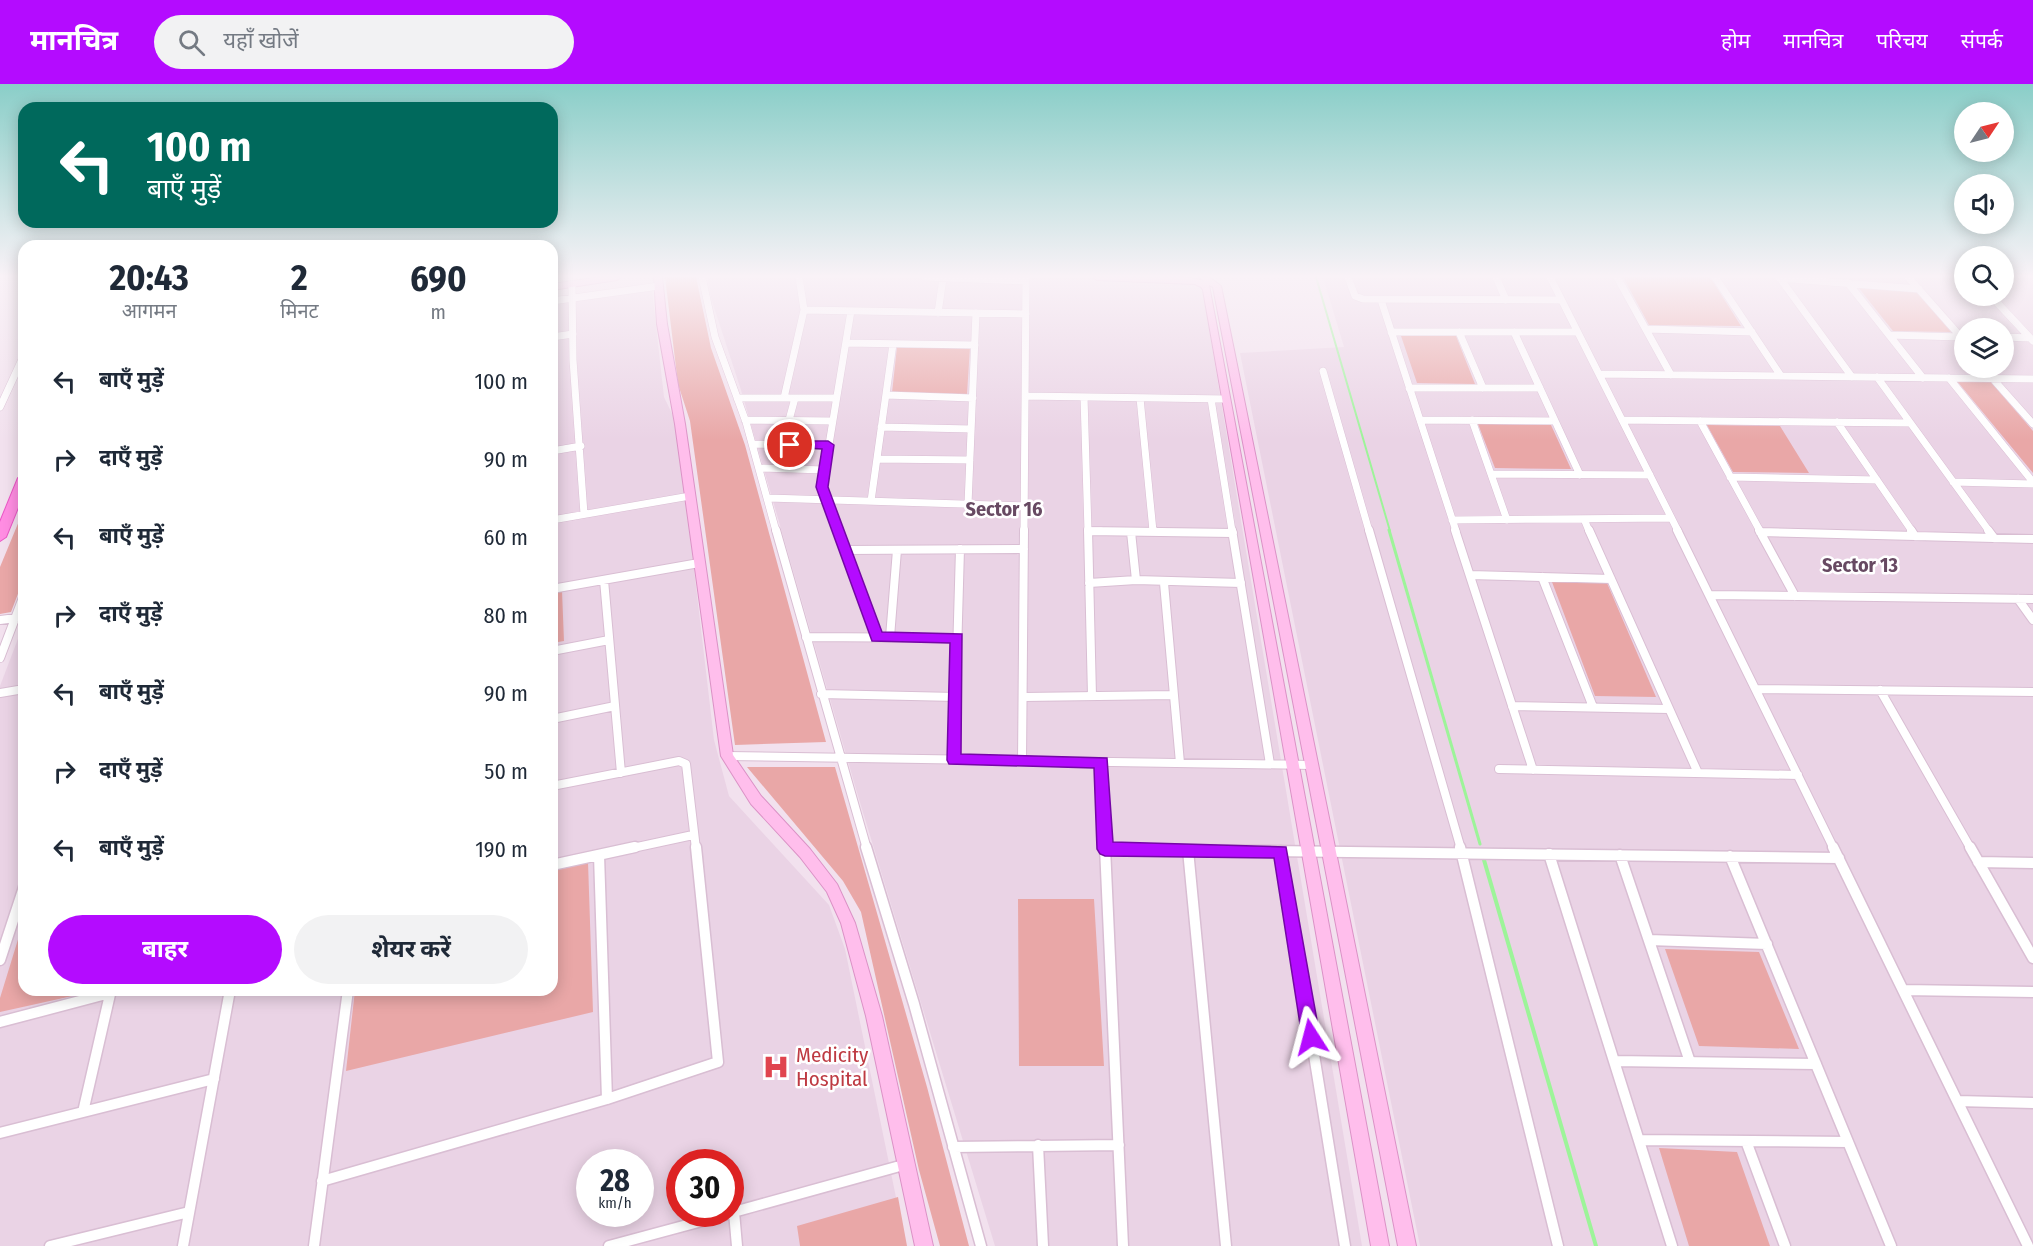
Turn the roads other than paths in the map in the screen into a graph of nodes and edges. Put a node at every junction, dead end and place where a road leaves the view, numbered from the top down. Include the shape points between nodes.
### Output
1 (663, 331) edge
2 (714, 331) edge
3 (799, 331) edge
4 (848, 331) edge
5 (975, 331) edge
6 (1026, 331) edge
7 (1214, 331) edge
8 (1226, 331) edge
9 (1647, 331) edge
10 (1725, 331) edge
11 (1819, 331) edge
12 (1886, 331) edge
13 (1392, 332) joint
14 (1459, 332) junction
15 (1514, 332) junction
16 (1578, 332) joint
17 (1752, 332) joint
18 (573, 334) joint
19 (1889, 335) junction
20 (558, 336) edge
21 (1954, 337) edge
22 (2014, 339) edge
23 (2032, 340) edge
24 (846, 343) junction
25 (893, 344) junction
26 (975, 345) junction
27 (18, 368) edge
28 (1323, 371) dead end
29 (1599, 374) junction
30 (1671, 375) junction
31 (1781, 376) junction
32 (1852, 377) junction
33 (1877, 377) junction
34 (1923, 378) junction
35 (1949, 378) junction
36 (1954, 378) edge
37 (1993, 378) joint
38 (2033, 379) edge
39 (1409, 388) junction
40 (1483, 388) junction
41 (1540, 388) junction
42 (886, 395) junction
43 (1025, 396) junction
44 (1084, 397) junction
45 (737, 398) junction
46 (784, 398) junction
47 (795, 398) junction
48 (836, 398) junction
49 (973, 398) junction
50 (1140, 398) junction
51 (1211, 399) junction
52 (1226, 399) junction
53 (0, 407) edge
54 (745, 420) junction
55 (789, 420) junction
56 (1420, 420) junction
57 (1472, 420) junction
58 (1622, 420) junction
59 (832, 421) junction
60 (1556, 421) junction
61 (1700, 421) junction
62 (1837, 422) junction
63 (1910, 423) junction
64 (2033, 424) edge
65 (881, 427) junction
66 (971, 429) junction
67 (752, 444) junction
68 (828, 445) junction
69 (581, 446) junction
70 (558, 450) edge
71 (877, 459) junction
72 (970, 460) junction
73 (759, 468) junction
74 (824, 470) junction
75 (1491, 474) junction
76 (1580, 475) junction
77 (1650, 475) junction
78 (1730, 477) junction
79 (1877, 480) junction
80 (1953, 482) junction
81 (2033, 483) edge
82 (18, 493) edge
83 (690, 496) junction
84 (768, 498) junction
85 (826, 499) junction
86 (871, 501) junction
87 (968, 504) junction
88 (1024, 506) junction
89 (584, 514) junction
90 (1671, 518) junction
91 (558, 519) edge
92 (1584, 519) junction
93 (1452, 520) junction
94 (1507, 520) junction
95 (1088, 531) junction
96 (1131, 532) junction
97 (1153, 532) junction
98 (1760, 532) junction
99 (1233, 533) junction
100 (1915, 536) junction
101 (0, 537) edge
102 (1994, 538) junction
103 (2033, 539) edge
104 (960, 549) junction
105 (1024, 549) junction
106 (845, 550) junction
107 (897, 550) junction
108 (699, 563) junction
109 (1470, 575) junction
110 (1542, 577) junction
111 (1611, 579) junction
112 (604, 580) junction
113 (1136, 580) junction
114 (1089, 583) junction
115 (1164, 583) junction
116 (1241, 583) junction
117 (558, 588) edge
118 (1710, 595) junction
119 (1795, 596) junction
120 (2018, 599) junction
121 (2033, 599) edge
122 (18, 617) edge
123 (0, 620) edge
124 (2033, 620) edge
125 (18, 621) edge
126 (806, 637) junction
127 (877, 637) junction
128 (890, 637) junction
129 (957, 638) junction
130 (609, 640) junction
131 (558, 650) edge
132 (0, 658) edge
133 (1756, 688) junction
134 (18, 690) edge
135 (1880, 690) junction
136 (0, 693) edge
137 (2033, 693) edge
138 (821, 694) junction
139 (1174, 695) junction
140 (1092, 696) junction
141 (956, 697) junction
142 (1023, 697) junction
143 (615, 706) junction
144 (1512, 706) junction
145 (1593, 708) junction
146 (1670, 709) junction
147 (558, 717) edge
148 (727, 756) junction
149 (839, 758) junction
150 (954, 760) junction
151 (1022, 761) junction
152 (1101, 762) junction
153 (1180, 763) junction
154 (1270, 765) junction
155 (1292, 765) junction
156 (1312, 765) junction
157 (1499, 769) dead end
158 (1533, 770) junction
159 (621, 773) junction
160 (1698, 773) junction
161 (1798, 775) junction
162 (558, 785) edge
163 (693, 835) junction
164 (1105, 849) junction
165 (1188, 850) junction
166 (1281, 851) junction
167 (1307, 852) junction
168 (1329, 852) junction
169 (1462, 854) junction
170 (1549, 854) junction
171 (599, 855) junction
172 (1620, 855) junction
173 (1730, 856) junction
174 (1839, 858) junction
175 (1978, 862) junction
176 (2033, 863) edge
177 (558, 864) edge
178 (18, 905) edge
179 (1649, 940) junction
180 (1767, 944) junction
181 (2033, 958) edge
182 (0, 960) edge
183 (1903, 990) junction
184 (2033, 992) edge
185 (96, 996) edge
186 (110, 996) edge
187 (229, 996) edge
188 (347, 996) edge
189 (0, 1022) edge
190 (1615, 1061) junction
191 (1690, 1062) junction
192 (1816, 1064) junction
193 (214, 1079) junction
194 (607, 1099) junction
195 (1958, 1101) junction
196 (2033, 1103) edge
197 (83, 1112) junction
198 (0, 1133) edge
199 (1639, 1140) junction
200 (1746, 1141) junction
201 (1848, 1142) junction
202 (1038, 1145) junction
203 (1119, 1145) junction
204 (953, 1147) junction
205 (907, 1164) junction
206 (322, 1181) junction
207 (744, 1209) edge
208 (189, 1212) junction
209 (679, 1227) edge
210 (734, 1227) edge
211 (50, 1246) edge
212 (183, 1246) edge
213 (314, 1246) edge
214 (609, 1246) edge
215 (737, 1246) edge
216 (924, 1246) edge
217 (981, 1246) edge
218 (1042, 1246) edge
219 (1123, 1246) edge
220 (1226, 1246) edge
221 (1345, 1246) edge
222 (1380, 1246) edge
223 (1407, 1246) edge
224 (1558, 1246) edge
225 (1672, 1246) edge
226 (1785, 1246) edge
227 (1891, 1246) edge
228 (2028, 1246) edge

1 - 83 street
2 - 45 street
3 - 46 street
4 - 24 street
5 - 26 street
6 - 43 street
7 - 52 street
8 - 156 street
9 - 30 street
10 - 17 street
11 - 32 street
12 - 19 street
13 - 14 street
13 - 39 street
14 - 15 street
14 - 40 street
15 - 16 street
15 - 41 street
16 - 29 street
17 - 31 street
18 - 20 street
18 - 69 street
19 - 21 street
19 - 34 street
22 - 23 street
24 - 25 street
24 - 48 street
25 - 26 street
25 - 42 street
26 - 49 street
27 - 53 street
28 - 169 street
29 - 30 street
29 - 58 street
30 - 31 street
31 - 32 street
32 - 33 street
33 - 34 street
33 - 63 street
34 - 35 street
35 - 36 street
35 - 81 street
37 - 38 street
37 - 64 street
39 - 40 street
39 - 56 street
40 - 41 street
41 - 60 street
42 - 49 street
42 - 65 street
43 - 44 street
43 - 88 street
44 - 50 street
44 - 95 street
45 - 46 street
45 - 54 street
46 - 47 street
47 - 48 street
47 - 55 street
48 - 59 street
49 - 66 street
50 - 51 street
50 - 97 street
51 - 52 street
51 - 99 street
52 - 155 street
54 - 55 street
54 - 67 street
55 - 59 street
56 - 57 street
56 - 93 street
57 - 60 street
57 - 75 street
58 - 61 street
58 - 77 street
59 - 68 street
60 - 76 street
61 - 62 street
61 - 78 street
62 - 63 street
62 - 79 street
63 - 80 street
65 - 66 street
65 - 71 street
66 - 72 street
67 - 68 street
67 - 73 street
68 - 74 street
69 - 70 street
69 - 89 street
71 - 72 street
71 - 86 street
72 - 87 street
73 - 74 street
73 - 84 street
74 - 85 street via 822,487
75 - 76 street
75 - 94 street
76 - 77 street
77 - 90 street
78 - 79 street
78 - 98 street
79 - 100 street
80 - 81 street
80 - 102 street
82 - 101 main road
83 - 89 street
83 - 108 street
84 - 85 street
84 - 126 street
85 - 86 street
85 - 106 street
86 - 87 street
87 - 88 street
88 - 105 street
89 - 91 street
90 - 92 street
90 - 118 street
92 - 94 street
92 - 111 street
93 - 94 street
93 - 109 street
95 - 96 street
95 - 114 street
96 - 97 street
96 - 113 street
97 - 99 street
98 - 100 street
98 - 119 street
99 - 116 street
100 - 102 street
102 - 103 street
104 - 105 street
104 - 107 street
104 - 129 street
105 - 142 street
106 - 107 street
106 - 127 street
107 - 128 street
108 - 112 street
108 - 148 street
109 - 110 street
109 - 144 street
110 - 111 street
110 - 145 street
111 - 146 street
112 - 117 street
112 - 130 street
113 - 114 street
113 - 115 street
114 - 140 street
115 - 116 street
115 - 139 street
116 - 154 street
118 - 119 street
118 - 133 street
119 - 120 street
120 - 121 street
120 - 124 street
122 - 123 street
125 - 132 street
126 - 127 street
126 - 138 street
127 - 128 street
128 - 129 street
129 - 141 street
130 - 131 street
130 - 143 street
133 - 135 street
133 - 161 street
134 - 136 street
135 - 137 street
135 - 175 street
138 - 141 street
138 - 149 street
139 - 140 street
139 - 153 street
140 - 142 street
141 - 150 street
142 - 151 street
143 - 147 street
143 - 159 street
144 - 145 street
144 - 158 street
145 - 146 street
146 - 160 street
148 - 149 street
148 - 205 street via 756,800 832,888 848,923 874,1016
149 - 150 street
149 - 204 street
150 - 151 street
151 - 152 street
152 - 153 street
152 - 164 street
153 - 154 street
154 - 155 street
155 - 156 street
155 - 167 street
156 - 168 street
157 - 158 street
158 - 160 street
159 - 162 street
159 - 163 street via 686,764
160 - 161 street
161 - 174 street
163 - 171 street
163 - 194 street via 719,1059 715,1064
164 - 165 street
164 - 203 street
165 - 166 street
165 - 220 street
166 - 167 street
166 - 221 street
167 - 168 street
167 - 222 street
168 - 169 street
168 - 223 street
169 - 170 street
169 - 224 street
170 - 172 street
170 - 190 street
171 - 177 street
171 - 194 street
172 - 173 street
172 - 179 street
173 - 174 street
173 - 180 street
174 - 183 street
175 - 176 street
175 - 181 street
178 - 182 street
179 - 180 street
179 - 191 street
180 - 192 street
183 - 184 street
183 - 195 street
185 - 189 street
186 - 197 street
187 - 193 street
188 - 206 street
190 - 191 street
190 - 199 street
191 - 192 street
192 - 201 street
193 - 197 street
193 - 208 street
194 - 206 street
195 - 196 street
195 - 228 street
197 - 198 street
199 - 200 street
199 - 225 street
200 - 201 street
200 - 226 street
201 - 227 street
202 - 203 street
202 - 204 street
202 - 218 street
203 - 219 street
204 - 217 street
205 - 207 street
205 - 216 street
206 - 213 street
208 - 211 street
208 - 212 street
209 - 214 street
210 - 215 street

